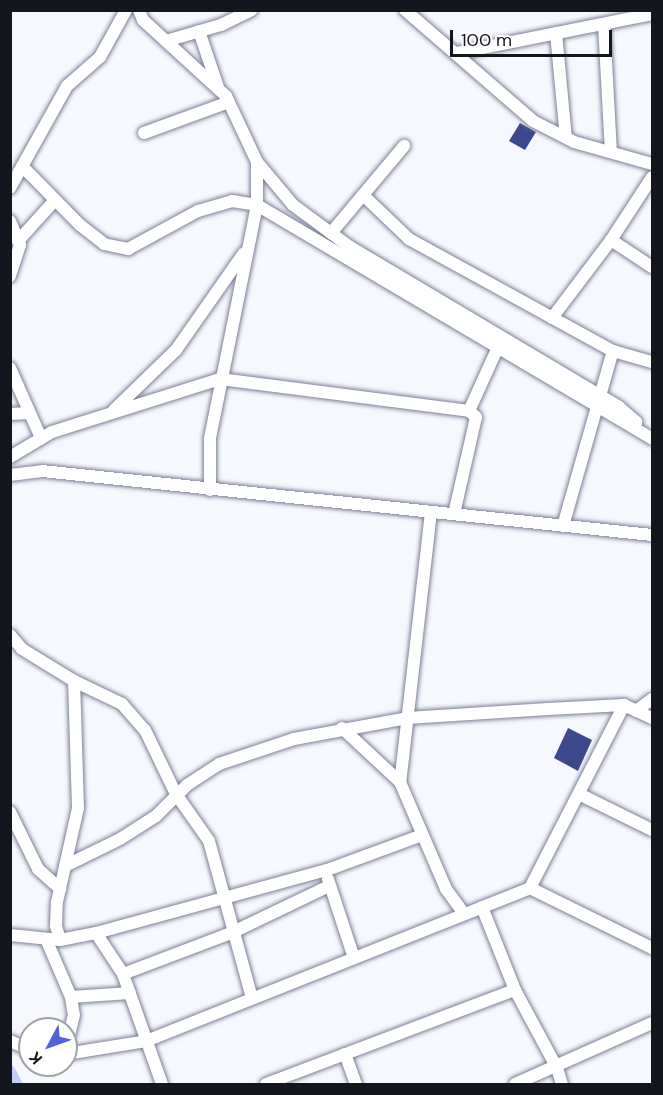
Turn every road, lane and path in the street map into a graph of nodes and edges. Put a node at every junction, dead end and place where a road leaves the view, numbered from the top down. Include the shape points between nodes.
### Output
1 (126, 10) edge
2 (139, 10) edge
3 (252, 10) edge
4 (405, 10) edge
5 (652, 14) edge
6 (604, 24) junction
7 (199, 31) junction
8 (556, 33) junction
9 (166, 41) junction
10 (458, 52) junction
11 (218, 88) junction
12 (229, 102) junction
13 (144, 133) dead end
14 (566, 138) junction
15 (404, 146) dead end
16 (611, 152) junction
17 (257, 162) junction
18 (652, 164) edge
19 (22, 166) junction
20 (652, 177) edge
21 (10, 188) edge
22 (363, 195) junction
23 (55, 200) junction
24 (256, 205) junction
25 (10, 221) edge
26 (331, 232) junction
27 (611, 240) junction
28 (18, 241) junction
29 (248, 247) junction
30 (13, 260) edge
31 (652, 267) edge
32 (10, 276) edge
33 (552, 318) junction
34 (498, 347) junction
35 (613, 351) junction
36 (652, 362) edge
37 (10, 368) edge
38 (220, 379) junction
39 (598, 400) junction
40 (469, 411) junction
41 (28, 413) junction
42 (10, 414) edge
43 (111, 414) junction
44 (651, 432) edge
45 (41, 438) junction
46 (10, 457) edge
47 (10, 474) edge
48 (210, 490) junction
49 (430, 512) junction
50 (454, 514) junction
51 (563, 526) junction
52 (652, 535) edge
53 (10, 635) edge
54 (74, 681) junction
55 (652, 699) edge
56 (630, 708) junction
57 (407, 718) junction
58 (652, 718) edge
59 (342, 728) junction
60 (400, 782) junction
61 (176, 794) junction
62 (579, 794) junction
63 (10, 812) edge
64 (652, 830) edge
65 (422, 836) junction
66 (65, 866) junction
67 (327, 870) junction
68 (329, 886) junction
69 (530, 888) junction
70 (60, 889) junction
71 (222, 897) junction
72 (482, 907) junction
73 (464, 914) junction
74 (96, 933) junction
75 (231, 933) junction
76 (10, 935) edge
77 (46, 939) junction
78 (60, 940) junction
79 (652, 948) edge
80 (354, 958) junction
81 (123, 975) junction
82 (514, 990) junction
83 (130, 993) junction
84 (71, 997) junction
85 (252, 998) junction
86 (74, 1017) edge
87 (652, 1023) edge
88 (146, 1041) junction
89 (78, 1052) edge
90 (345, 1054) junction
91 (557, 1068) junction
92 (162, 1084) edge
93 (266, 1084) edge
94 (356, 1084) edge
95 (514, 1084) edge
96 (562, 1084) edge

1 - 19 street via 100,57 67,86
2 - 9 street via 143,20
3 - 7 street
4 - 10 street
5 - 6 street
6 - 8 street
6 - 16 street
7 - 9 street
7 - 11 street
8 - 10 street
8 - 14 street
9 - 11 street
10 - 14 street via 533,121
11 - 12 street
12 - 13 street
12 - 17 street
14 - 16 street
15 - 22 street
16 - 18 street
17 - 24 street
17 - 26 street via 293,205
19 - 21 street
19 - 23 street
20 - 27 street
22 - 26 street
22 - 33 street via 410,239
23 - 24 street via 104,243 128,249 198,211 232,201
23 - 28 street
24 - 29 street
24 - 34 street
25 - 28 street
26 - 39 street
27 - 31 street
27 - 33 street
28 - 30 street
29 - 38 street
29 - 43 street via 176,351
30 - 32 street
33 - 35 street
34 - 39 street
34 - 40 street
35 - 36 street
35 - 39 street
37 - 41 street
38 - 40 street
38 - 43 street
38 - 48 street via 210,439
39 - 44 street
39 - 51 street
40 - 50 street via 476,417
41 - 42 street
41 - 45 street
43 - 45 street
45 - 46 street
47 - 48 street via 42,471
48 - 49 street
49 - 50 street
49 - 57 street
50 - 51 street
51 - 52 street
53 - 54 street via 22,648
54 - 61 street via 122,704 145,730
54 - 66 street via 78,808
55 - 56 street
56 - 57 street
56 - 58 street
56 - 62 street
57 - 59 street
57 - 60 street
59 - 60 street
59 - 61 street via 219,764
60 - 65 street
61 - 66 street via 156,816
61 - 71 street via 209,841
62 - 64 street
62 - 69 street
63 - 70 street via 38,869
65 - 67 street
65 - 73 street via 446,889
66 - 70 street
67 - 68 street
67 - 71 street
68 - 75 street
68 - 80 street
69 - 72 street
69 - 79 street
70 - 78 street via 56,926
71 - 74 street
71 - 75 street
72 - 73 street
72 - 82 street
73 - 80 street
74 - 78 street
74 - 81 street
75 - 81 street
75 - 85 street
76 - 77 street
77 - 78 street
77 - 84 street
80 - 85 street
81 - 83 street
82 - 90 street
82 - 91 street
83 - 84 street
83 - 88 street
84 - 86 street
85 - 88 street
87 - 91 street
88 - 89 street
88 - 92 street
90 - 93 street
90 - 94 street
91 - 95 street
91 - 96 street

